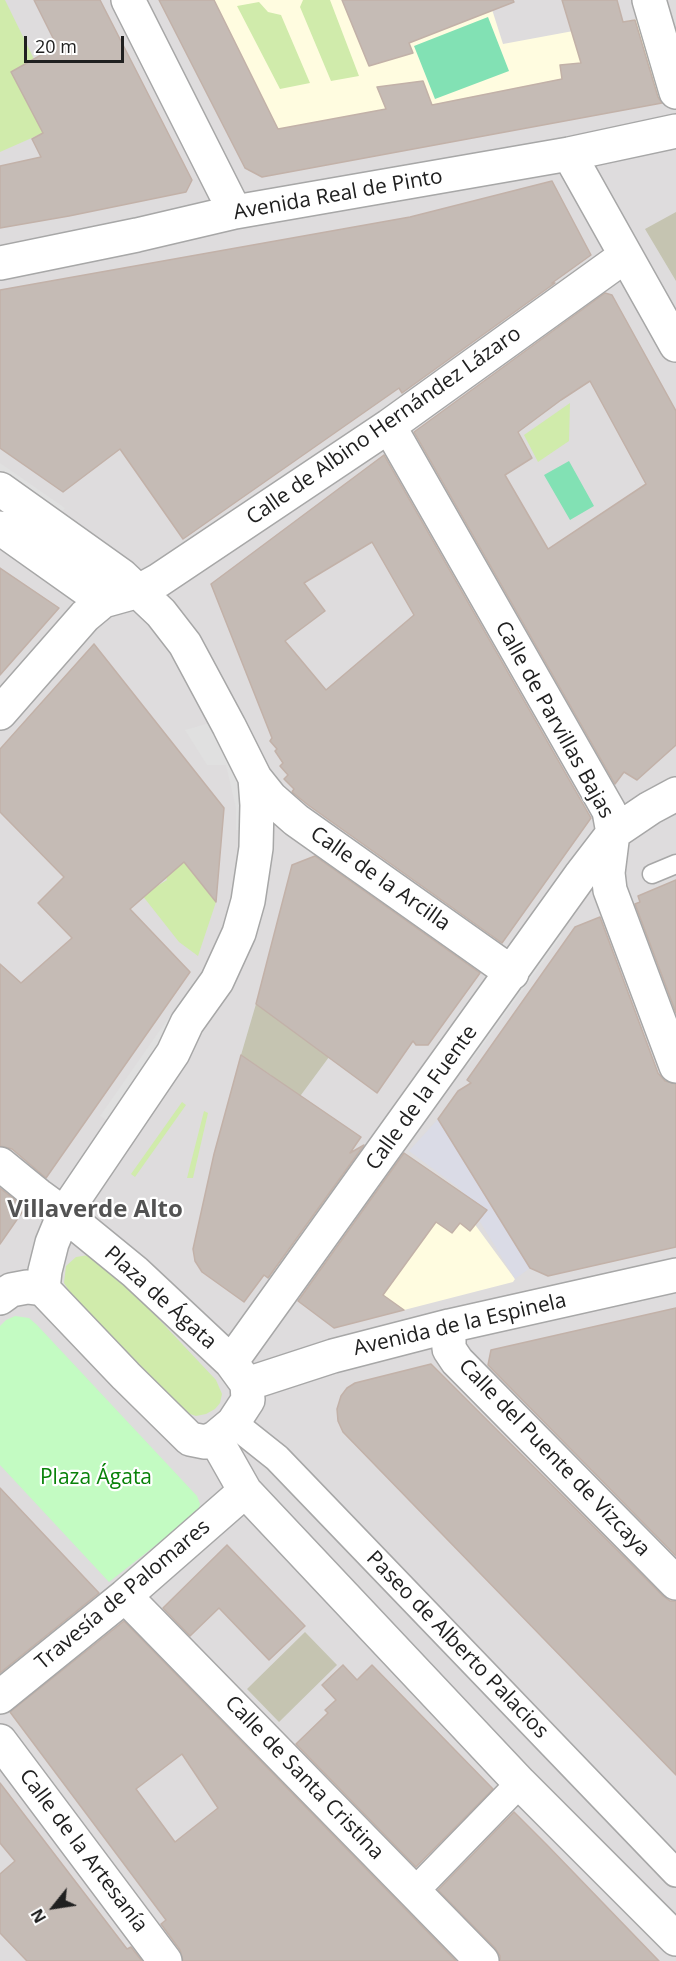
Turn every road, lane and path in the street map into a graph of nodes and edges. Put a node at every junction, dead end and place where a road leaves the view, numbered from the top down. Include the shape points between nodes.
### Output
1 (128, 0) edge
2 (649, 0) edge
3 (676, 92) edge
4 (676, 131) edge
5 (569, 154) junction
6 (235, 213) junction
7 (625, 256) junction
8 (0, 262) edge
9 (676, 345) edge
10 (389, 426) junction
11 (0, 489) edge
12 (0, 528) edge
13 (139, 591) junction
14 (103, 601) junction
15 (0, 713) edge
16 (255, 778) junction
17 (676, 794) edge
18 (613, 833) junction
19 (676, 864) edge
20 (652, 874) dead end
21 (512, 973) junction
22 (676, 1066) edge
23 (0, 1164) edge
24 (64, 1214) junction
25 (676, 1275) edge
26 (43, 1289) junction
27 (0, 1298) edge
28 (449, 1326) junction
29 (239, 1373) junction
30 (224, 1430) junction
31 (245, 1491) junction
32 (676, 1583) edge
33 (126, 1596) junction
34 (0, 1697) edge
35 (0, 1741) edge
36 (520, 1783) junction
37 (676, 1873) edge
38 (414, 1892) junction
39 (676, 1939) edge
40 (165, 1961) edge
41 (482, 1961) edge

1 - 6 street
2 - 3 street
4 - 5 street, Avenida Real de Pinto
5 - 6 street, Avenida Real de Pinto
5 - 7 street
6 - 8 street, Avenida Real de Pinto
7 - 9 street
7 - 10 street, Calle de Albino Hernández Lázaro
10 - 13 street, Calle de Albino Hernández Lázaro
10 - 18 street, Calle de Parvillas Bajas via 609,811
11 - 13 street
12 - 14 street
13 - 14 street, Calle de Albino Hernández Lázaro
13 - 16 street via 185,644
14 - 15 street via 85,616
16 - 21 street, Calle de la Arcilla via 296,820
16 - 24 street via 256,849 239,933 217,981 187,1023 173,1053
17 - 18 street, Calle de la Fuente
18 - 21 street, Calle de la Fuente
18 - 22 street, Calle de Parvillas Bajas via 610,890
19 - 20 lane
21 - 29 street, Calle de la Fuente
23 - 24 street, Plaza de Ágata
24 - 26 street via 52,1243
24 - 29 street, Plaza de Ágata via 135,1272
25 - 28 street, Avenida de la Espinela
26 - 27 street via 11,1290
26 - 30 street via 190,1439 205,1442
28 - 29 street, Avenida de la Espinela via 333,1356
28 - 32 street, Calle del Puente de Vizcaya via 449,1349 457,1361
29 - 30 street via 248,1400
30 - 31 street
30 - 37 street, Paseo de Alberto Palacios via 277,1458
31 - 33 street, Travesía de Palomares
31 - 36 street
33 - 34 street, Travesía de Palomares
33 - 38 street, Calle de Santa Cristina
35 - 40 street, Calle de la Artesanía
36 - 38 street
36 - 39 street
38 - 41 street, Calle de Santa Cristina

